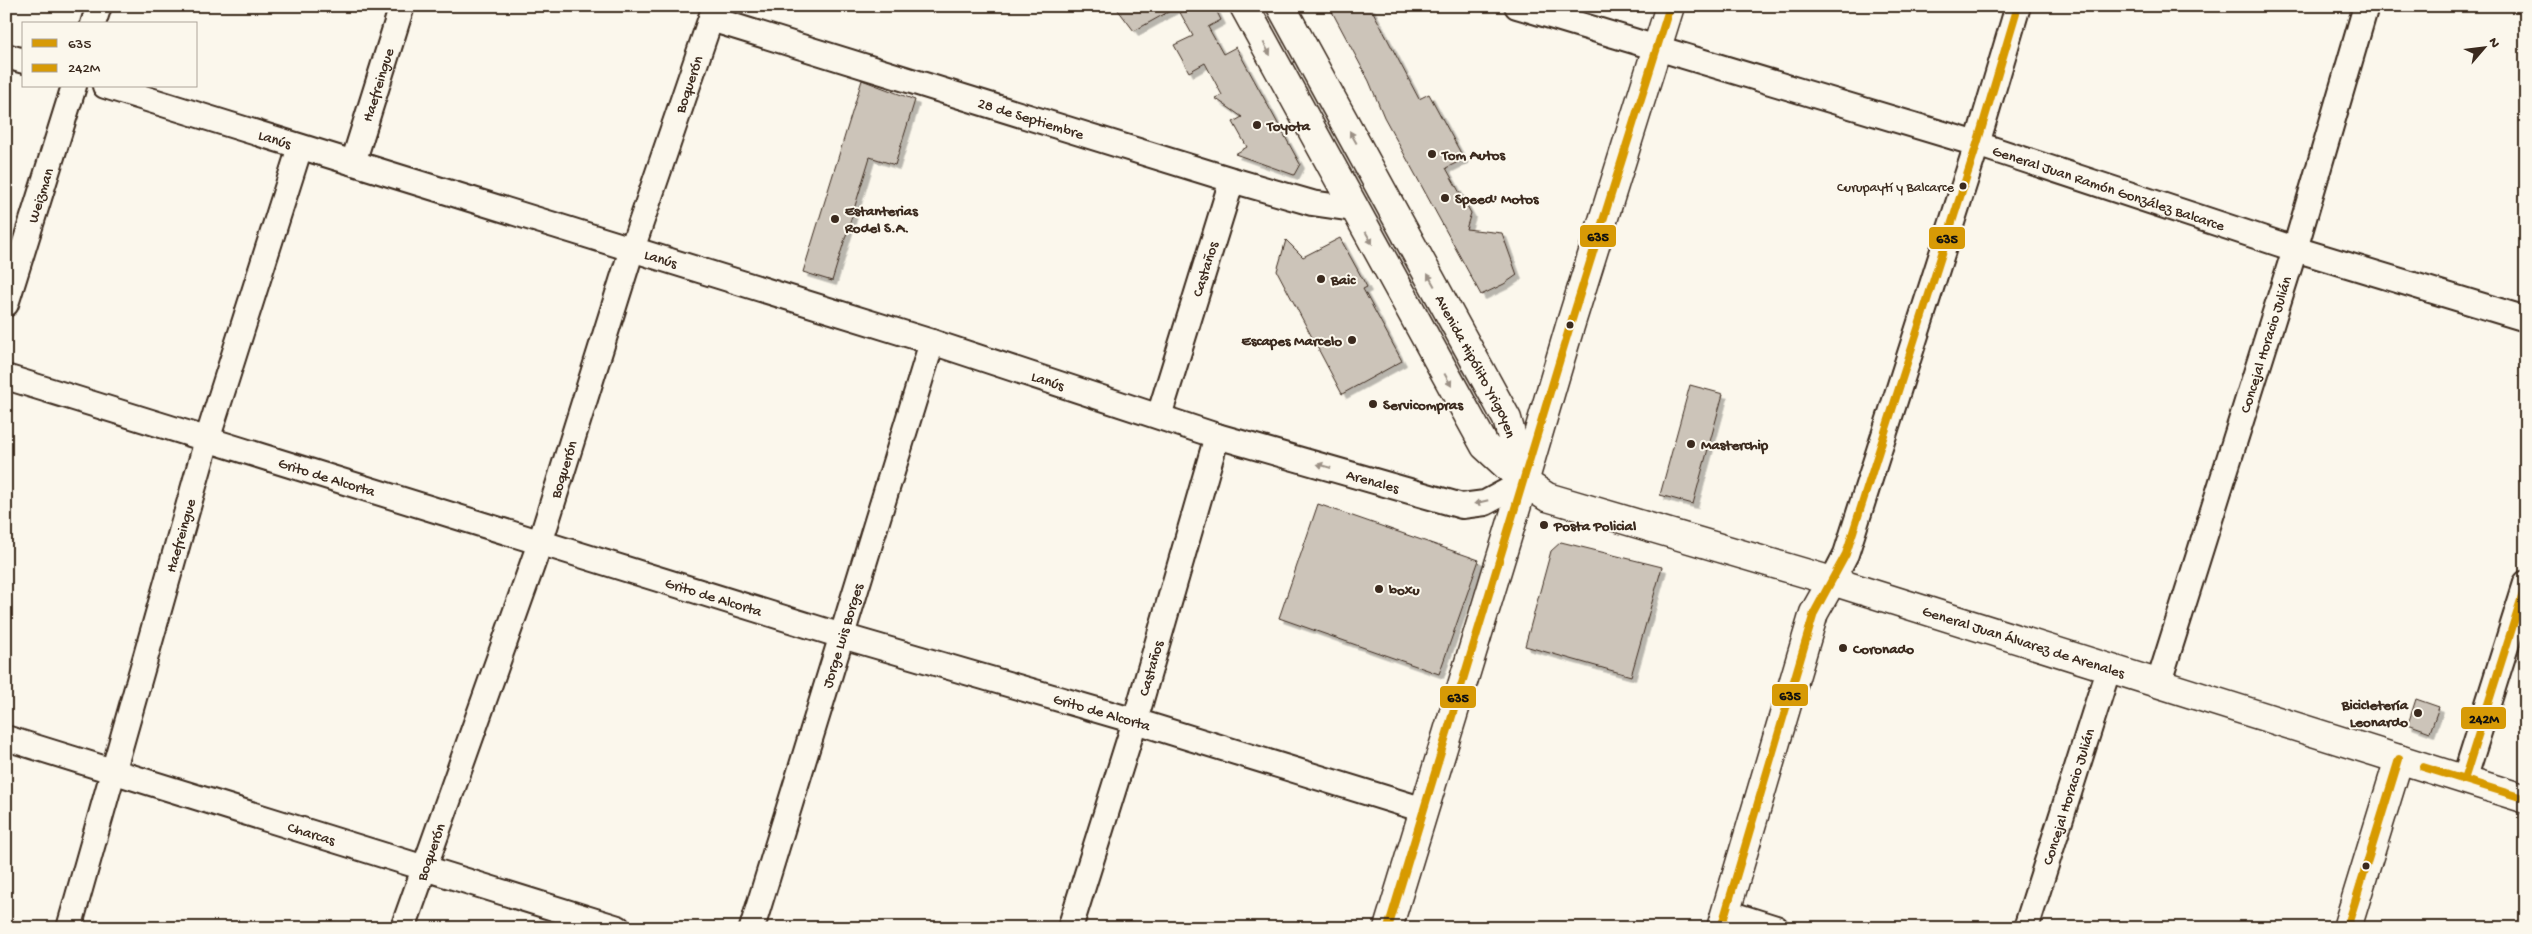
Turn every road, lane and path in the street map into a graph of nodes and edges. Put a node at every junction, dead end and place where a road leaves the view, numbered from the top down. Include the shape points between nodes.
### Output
1 (98, 6) edge
2 (402, 6) edge
3 (1244, 6) edge
4 (1281, 6) edge
5 (1518, 6) edge
6 (1670, 6) edge
7 (2018, 6) edge
8 (2366, 6) edge
9 (713, 13) edge
10 (94, 22) edge
11 (1657, 49) junction
12 (6, 56) edge
13 (22, 60) edge
14 (73, 88) edge
15 (111, 88) edge
16 (1977, 144) junction
17 (300, 147) junction
18 (352, 163) junction
19 (1232, 180) junction
20 (1353, 209) junction
21 (632, 249) junction
22 (2295, 249) junction
23 (6, 304) edge
24 (2526, 318) edge
25 (932, 342) junction
26 (6, 377) edge
27 (1159, 416) junction
28 (1217, 436) junction
29 (207, 440) junction
30 (1524, 482) junction
31 (540, 543) junction
32 (1832, 581) junction
33 (2526, 583) edge
34 (842, 636) junction
35 (2109, 666) junction
36 (2159, 682) junction
37 (1135, 721) junction
38 (6, 738) edge
39 (2399, 759) junction
40 (113, 770) junction
41 (2464, 780) junction
42 (2526, 799) edge
43 (1424, 810) junction
44 (423, 868) junction
45 (1723, 920) edge
46 (69, 928) edge
47 (403, 928) edge
48 (618, 928) edge
49 (752, 928) edge
50 (1070, 928) edge
51 (1388, 928) edge
52 (1776, 928) edge
53 (2026, 928) edge
54 (2348, 928) edge

1 - 10 street
2 - 18 street, Haefreingue
3 -> 20 main road, Avenida Hipólito Yrigoyen
30 -> 4 main road, Avenida Hipólito Yrigoyen via 1507,419
5 - 11 street, General Juan Ramón González Balcarce
6 - 11 main road
7 - 16 street
8 - 22 street, Concejal Horacio Julián
9 - 19 street, 28 de Septiembre
9 - 21 street, Boquerón
11 - 16 street, General Juan Ramón González Balcarce
11 - 30 main road
12 - 13 street
14 - 23 street, Weizman
15 - 17 street, Lanús
16 - 22 street, General Juan Ramón González Balcarce
16 - 32 street via 1846,554
17 - 18 street, Lanús
17 - 29 street, Haefreingue
18 - 21 street, Lanús
19 - 20 street, 28 de Septiembre via 1312,203
19 - 27 street, Castaños
20 -> 30 main road, Avenida Hipólito Yrigoyen via 1485,446
21 - 25 street, Lanús
21 - 31 street, Boquerón
22 - 24 street, General Juan Ramón González Balcarce
22 - 36 street, Concejal Horacio Julián
25 - 27 street, Lanús
25 - 34 street, Jorge Luis Borges
26 - 29 street, Grito de Alcorta
27 - 28 street, Lanús
30 -> 28 street, Arenales via 1484,502 1462,506
28 - 37 street, Castaños
29 - 31 street, Grito de Alcorta
29 - 40 street, Haefreingue
30 - 32 main road, General Juan Álvarez de Arenales via 1548,497
30 - 43 main road
31 - 34 street, Grito de Alcorta
31 - 44 street, Boquerón
32 - 35 main road, General Juan Álvarez de Arenales
32 - 45 main road via 1814,613
33 - 41 street
34 - 37 street, Grito de Alcorta
34 - 49 street, Jorge Luis Borges
35 - 36 main road, General Juan Álvarez de Arenales
35 - 53 street, Concejal Horacio Julián
36 - 39 main road, General Juan Álvarez de Arenales
37 - 43 street, Grito de Alcorta
37 - 50 street, Castaños
38 - 40 street, Charcas
39 - 41 main road, General Juan Álvarez de Arenales
39 - 54 main road
40 - 44 street, Charcas
40 - 46 street, Haefreingue
41 - 42 main road, General Juan Álvarez de Arenales
43 - 51 main road
44 - 47 street, Boquerón
44 - 48 street, Charcas
45 - 52 street

